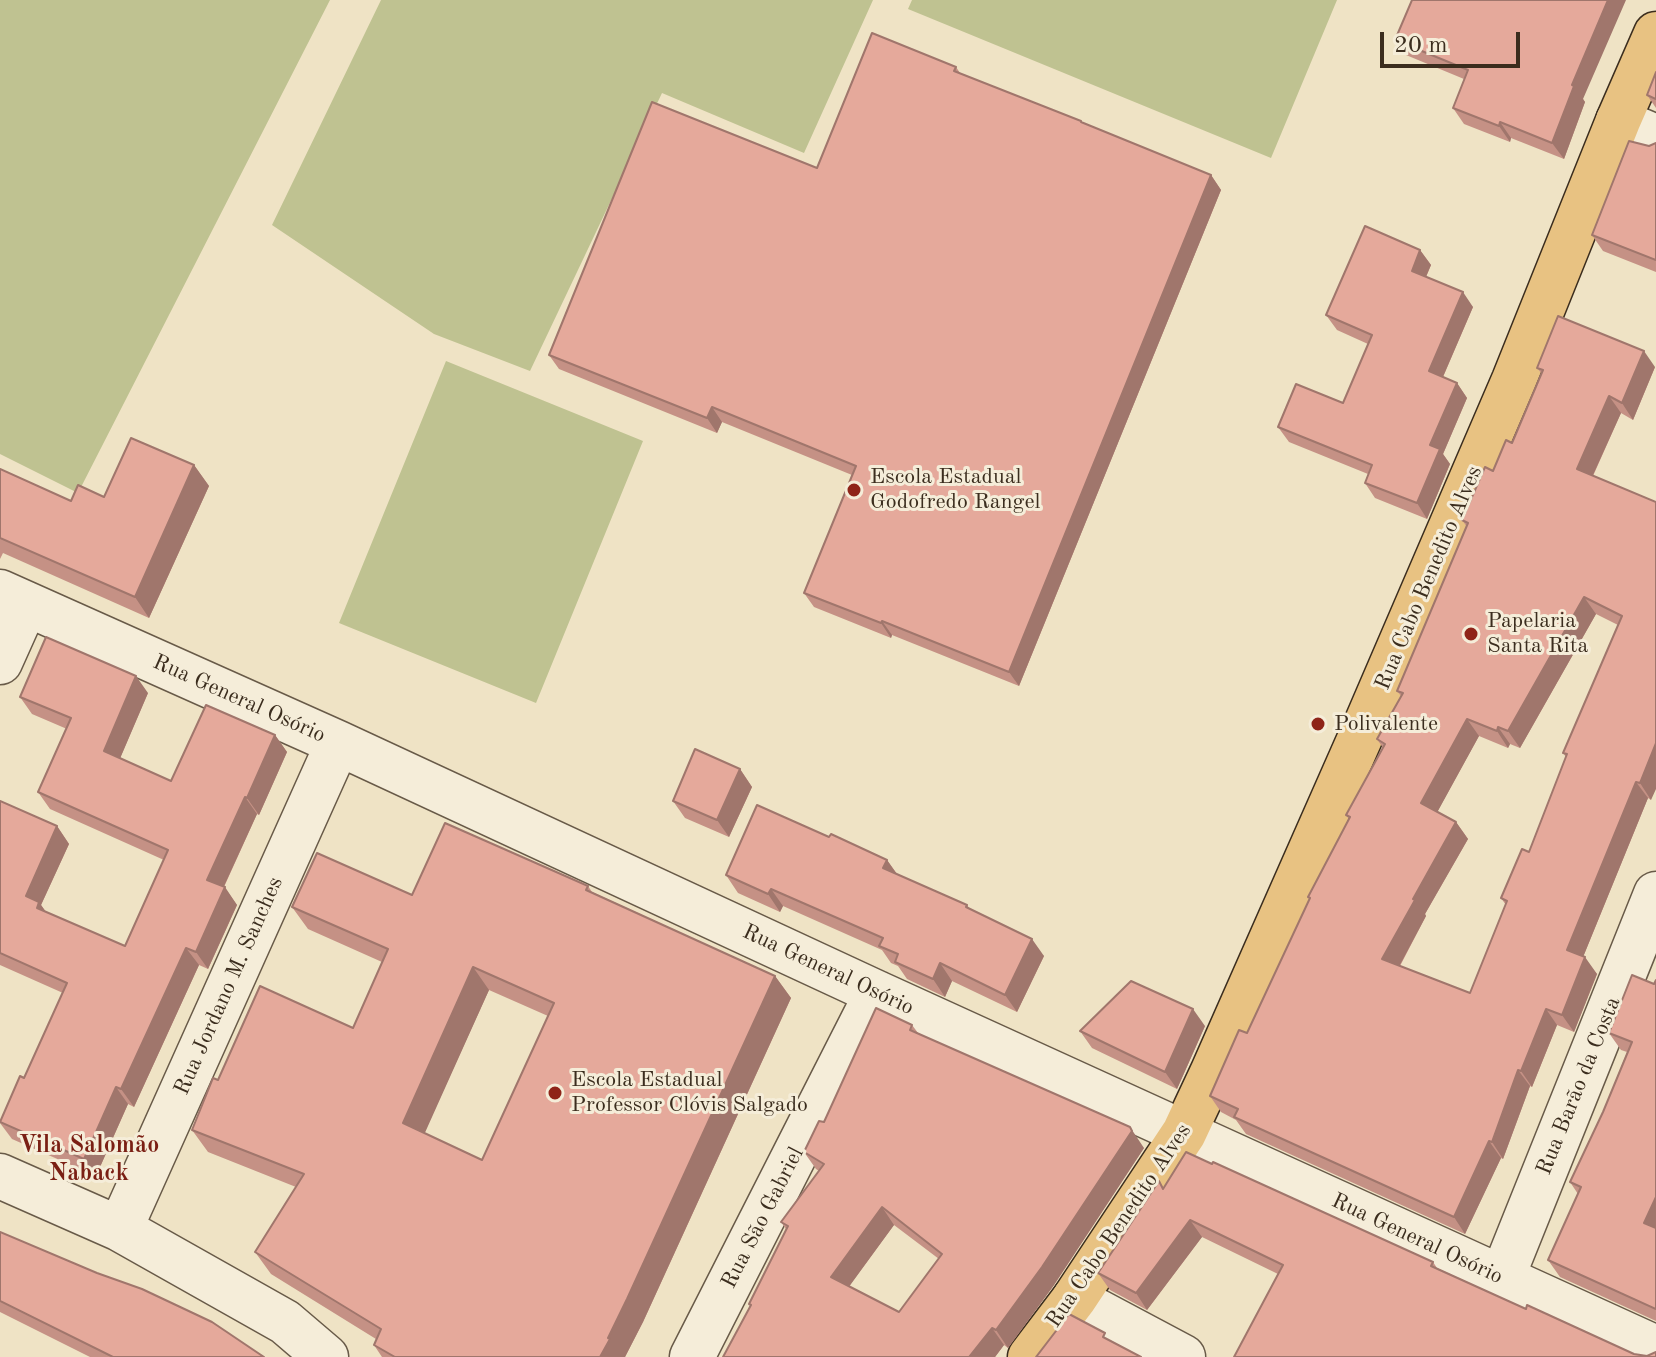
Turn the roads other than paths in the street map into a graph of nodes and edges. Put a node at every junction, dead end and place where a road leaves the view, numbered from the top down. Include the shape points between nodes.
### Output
1 (1656, 34) edge
2 (1637, 129) edge
3 (13, 598) edge
4 (0, 662) edge
5 (338, 743) junction
6 (1656, 894) edge
7 (877, 993) junction
8 (1184, 1133) junction
9 (0, 1176) edge
10 (120, 1229) junction
11 (1502, 1278) junction
12 (1074, 1299) junction
13 (1656, 1348) edge
14 (326, 1357) edge
15 (692, 1357) edge
16 (1030, 1357) edge
17 (1183, 1357) edge

1 - 2 main road, Rua Cabo Benedito Alves
2 - 8 main road, Rua Cabo Benedito Alves via 1514,380
3 - 4 street
3 - 5 street, Rua General Osório
5 - 7 street, Rua General Osório
5 - 10 street, Rua Jordano M. Sanches
6 - 11 street, Rua Barão da Costa
7 - 8 street, Rua General Osório
7 - 15 street, Rua São Gabriel
8 - 11 street, Rua General Osório
8 - 12 main road, Rua Cabo Benedito Alves
9 - 10 street
10 - 14 street via 285,1322
11 - 13 street, Rua General Osório
12 - 16 main road, Rua Cabo Benedito Alves
12 - 17 street

